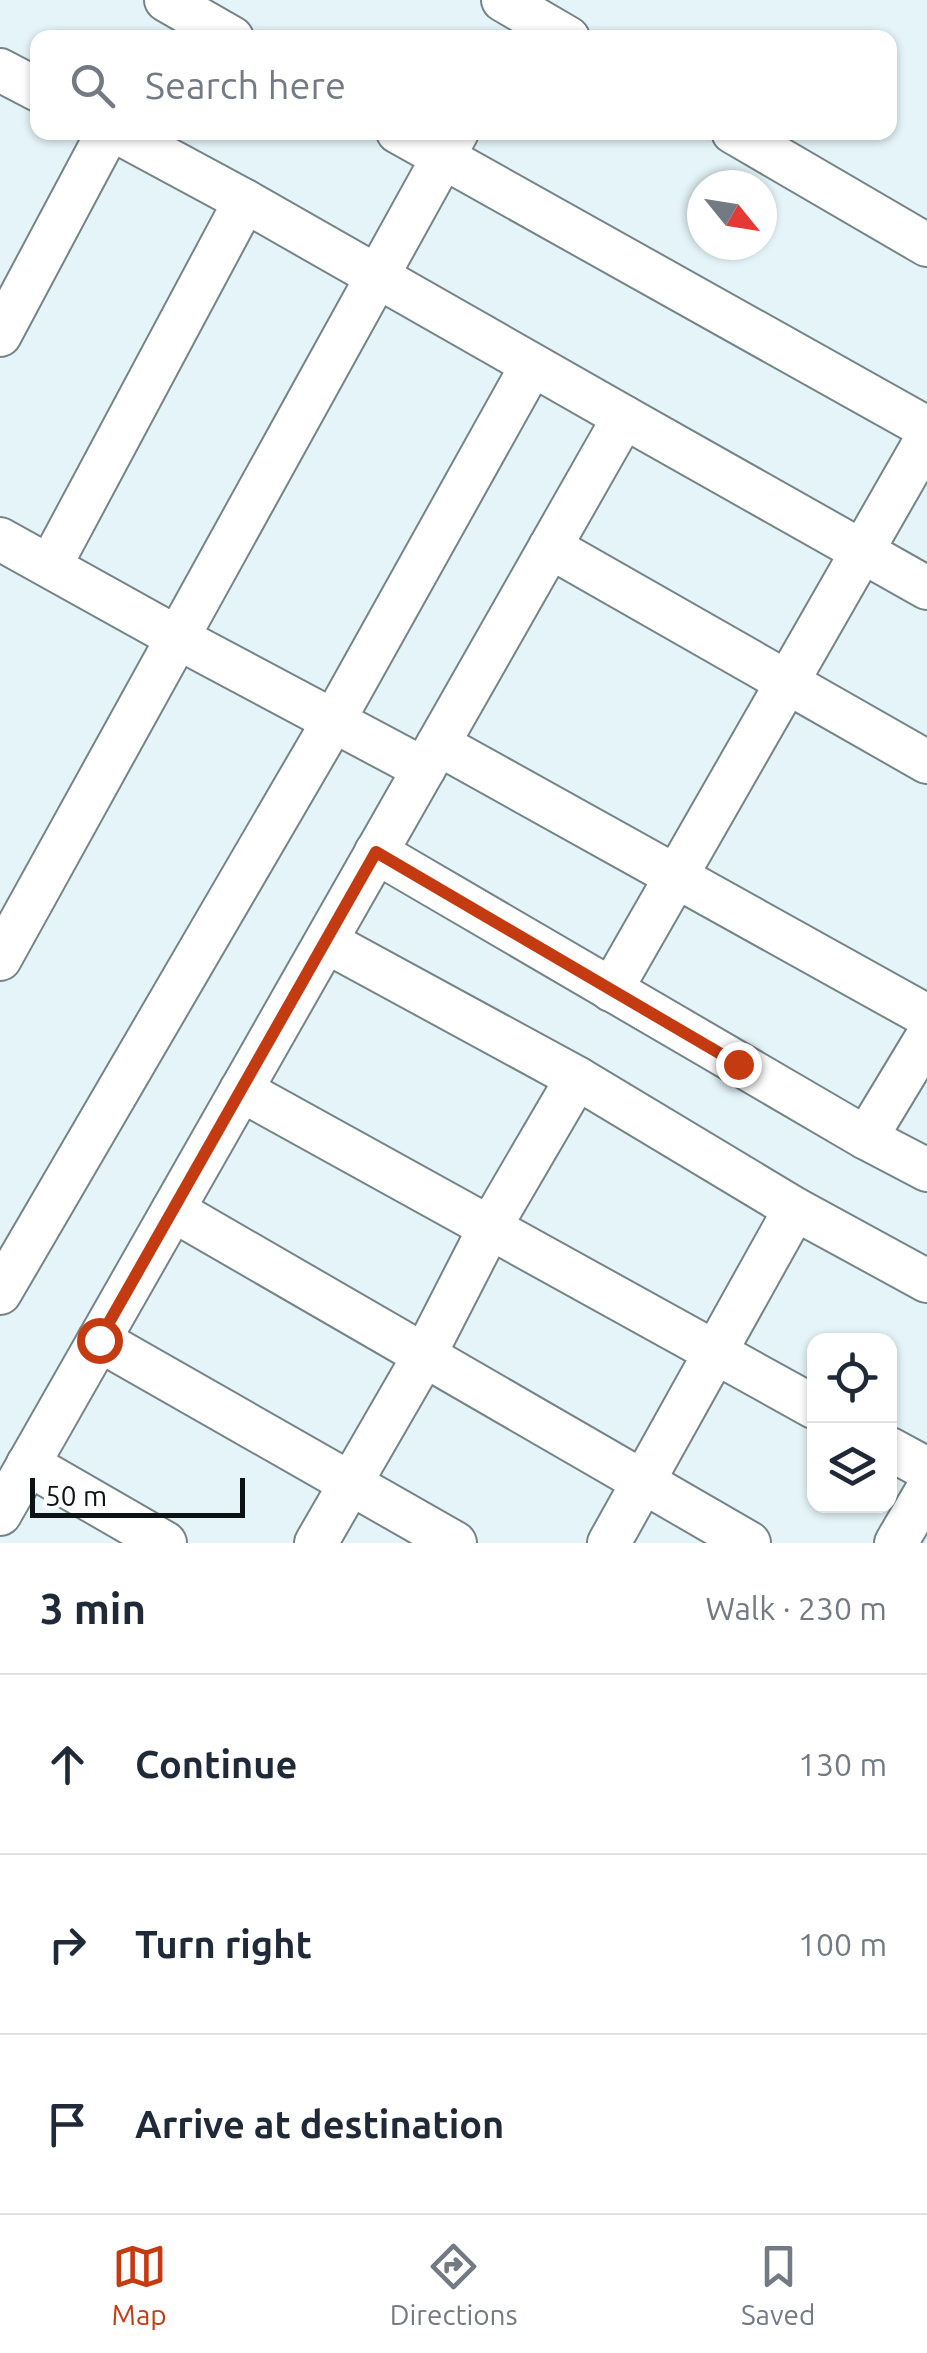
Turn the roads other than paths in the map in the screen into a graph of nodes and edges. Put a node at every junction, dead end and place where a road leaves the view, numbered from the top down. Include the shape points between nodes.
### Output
1 (166, 0) edge
2 (516, 12) edge
3 (218, 30) edge
4 (552, 30) edge
5 (0, 70) edge
6 (30, 86) edge
7 (104, 140) edge
8 (132, 140) edge
9 (747, 140) edge
10 (450, 145) edge
11 (246, 201) junction
12 (927, 244) edge
13 (378, 278) junction
14 (0, 334) edge
15 (532, 365) junction
16 (624, 417) junction
17 (927, 428) edge
18 (927, 438) edge
19 (0, 539) edge
20 (550, 547) junction
21 (862, 550) junction
22 (50, 566) junction
23 (927, 588) edge
24 (178, 638) junction
25 (788, 681) junction
26 (334, 720) junction
27 (431, 756) junction
28 (927, 762) edge
29 (376, 852) junction
30 (676, 875) junction
31 (327, 942) junction
32 (0, 959) edge
33 (611, 990) junction
34 (927, 1016) edge
35 (927, 1037) edge
36 (578, 1078) junction
37 (241, 1090) junction
38 (866, 1138) junction
39 (927, 1170) edge
40 (795, 1209) junction
41 (173, 1210) junction
42 (490, 1228) junction
43 (927, 1281) edge
44 (0, 1293) edge
45 (99, 1340) junction
46 (714, 1352) junction
47 (424, 1356) junction
48 (807, 1403) edge
49 (897, 1453) edge
50 (28, 1464) junction
51 (927, 1470) edge
52 (643, 1482) junction
53 (352, 1483) junction
54 (927, 1490) edge
55 (0, 1514) edge
56 (165, 1543) edge
57 (316, 1543) edge
58 (455, 1543) edge
59 (609, 1543) edge
60 (749, 1543) edge
61 (896, 1543) edge

1 - 3 street
2 - 4 street
5 - 6 street
7 - 14 street
8 - 11 street
9 - 12 street
10 - 13 street
10 - 17 street
11 - 13 street
11 - 22 street
13 - 15 street
13 - 24 street
15 - 16 street
15 - 26 street
16 - 20 street
16 - 21 street
18 - 21 street
19 - 22 street
20 - 25 street
20 - 27 street
21 - 23 street
21 - 25 street
22 - 24 street
24 - 26 street
24 - 32 street
25 - 28 street
25 - 30 street
26 - 27 street
26 - 44 street
27 - 29 street
27 - 30 street
29 - 31 street
29 - 33 street
30 - 33 street
30 - 34 street
31 - 36 street
31 - 37 street
33 - 38 street
35 - 38 street
36 - 40 street
36 - 42 street
37 - 41 street
37 - 42 street
38 - 39 street
40 - 43 street
40 - 46 street
41 - 45 street
41 - 47 street
42 - 46 street
42 - 47 street
45 - 50 street
45 - 53 street
46 - 48 street
46 - 52 street
47 - 52 street
47 - 53 street
49 - 51 street
50 - 55 street
50 - 56 street
52 - 59 street
52 - 60 street
53 - 57 street
53 - 58 street
54 - 61 street

